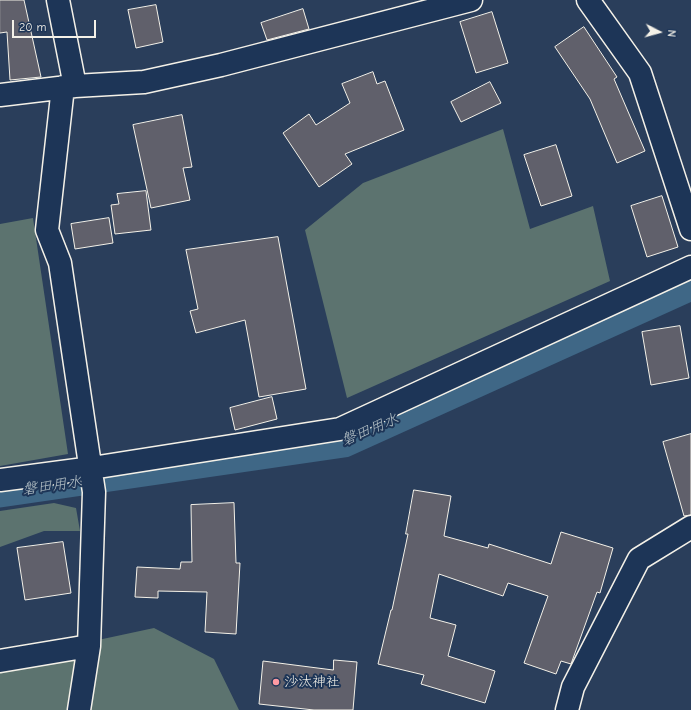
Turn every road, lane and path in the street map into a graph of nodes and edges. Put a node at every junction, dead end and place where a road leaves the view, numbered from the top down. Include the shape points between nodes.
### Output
1 (58, 0) edge
2 (471, 0) edge
3 (588, 0) edge
4 (69, 87) junction
5 (0, 95) edge
6 (691, 228) edge
7 (691, 267) edge
8 (93, 478) junction
9 (0, 480) edge
10 (691, 527) edge
11 (89, 646) junction
12 (0, 661) edge
13 (79, 710) edge
14 (567, 710) edge

1 - 4 street
2 - 4 street via 221,66 144,82
3 - 6 street via 640,73
4 - 5 street
4 - 8 street via 47,230 60,263
7 - 8 street via 340,429
8 - 9 street
8 - 11 street
10 - 14 street via 639,559 573,687
11 - 12 street
11 - 13 street

